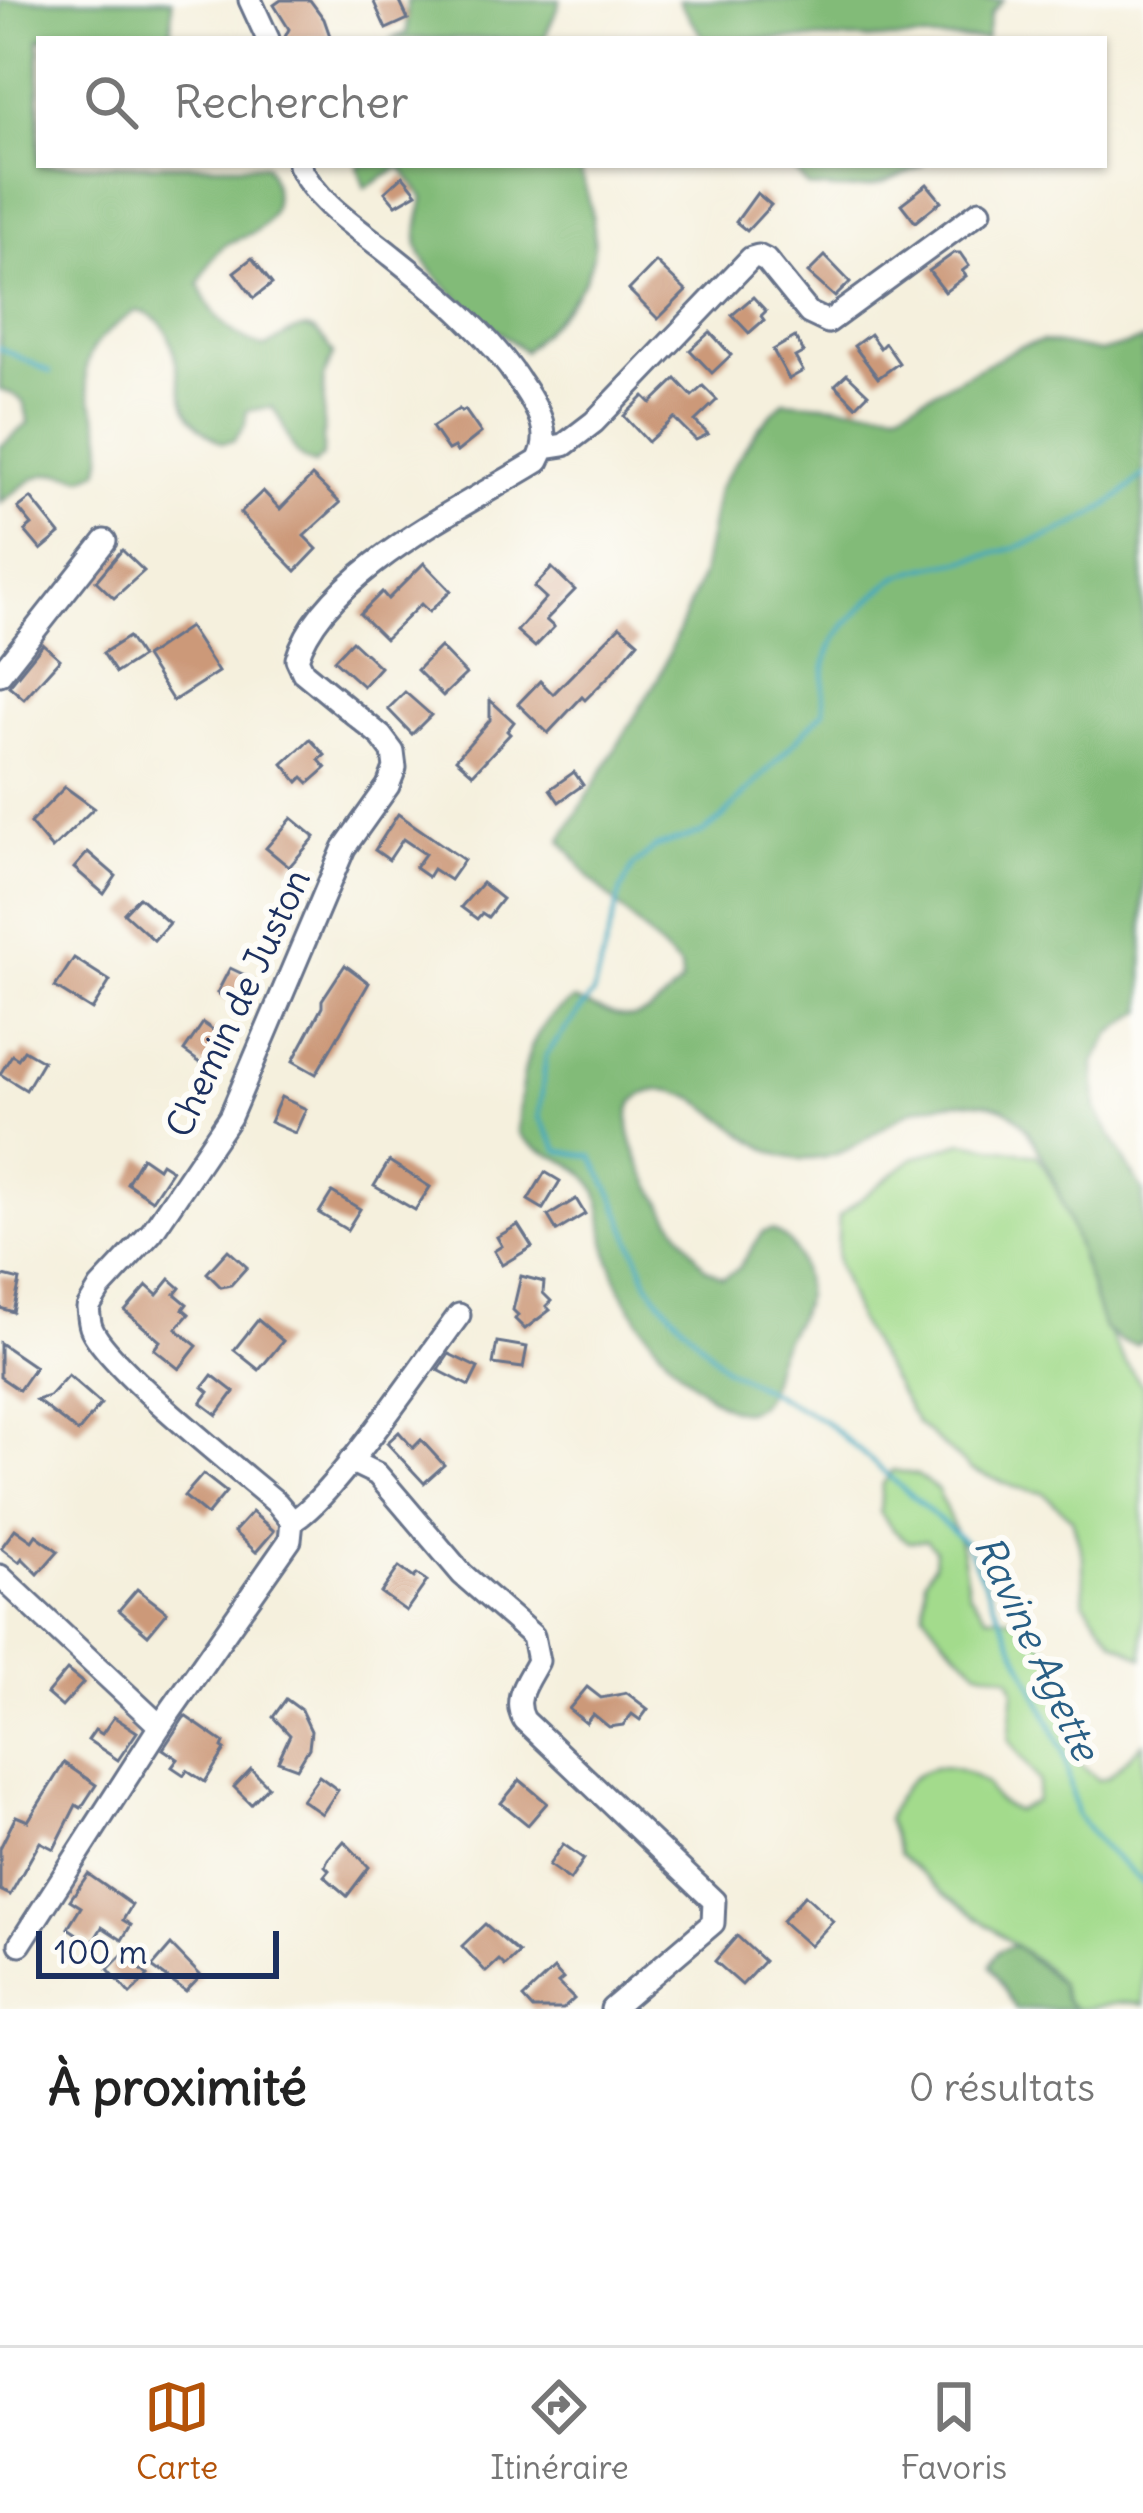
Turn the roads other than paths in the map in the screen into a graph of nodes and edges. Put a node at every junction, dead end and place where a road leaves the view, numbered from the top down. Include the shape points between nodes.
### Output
1 (250, 0) edge
2 (267, 36) edge
3 (301, 168) edge
4 (980, 212) dead end
5 (545, 448) junction
6 (105, 542) dead end
7 (0, 674) edge
8 (459, 1315) dead end
9 (350, 1460) junction
10 (292, 1521) junction
11 (0, 1576) edge
12 (160, 1726) junction
13 (20, 1944) dead end
14 (612, 2009) edge

1 - 2 street
3 - 5 street via 326,202 497,347 536,405
4 - 5 street via 828,322 809,313 766,260 751,259 594,422 564,445
5 - 10 street, Chemin de Juston via 538,461 366,569 302,643 303,672 381,736 395,768 344,848 230,1117 88,1308 104,1347
6 - 7 street
8 - 9 street
9 - 10 street
9 - 14 street via 377,1474 462,1574 533,1636 538,1661 517,1708 524,1720 714,1901 713,1923
10 - 12 street via 290,1540
11 - 12 street
12 - 13 street

